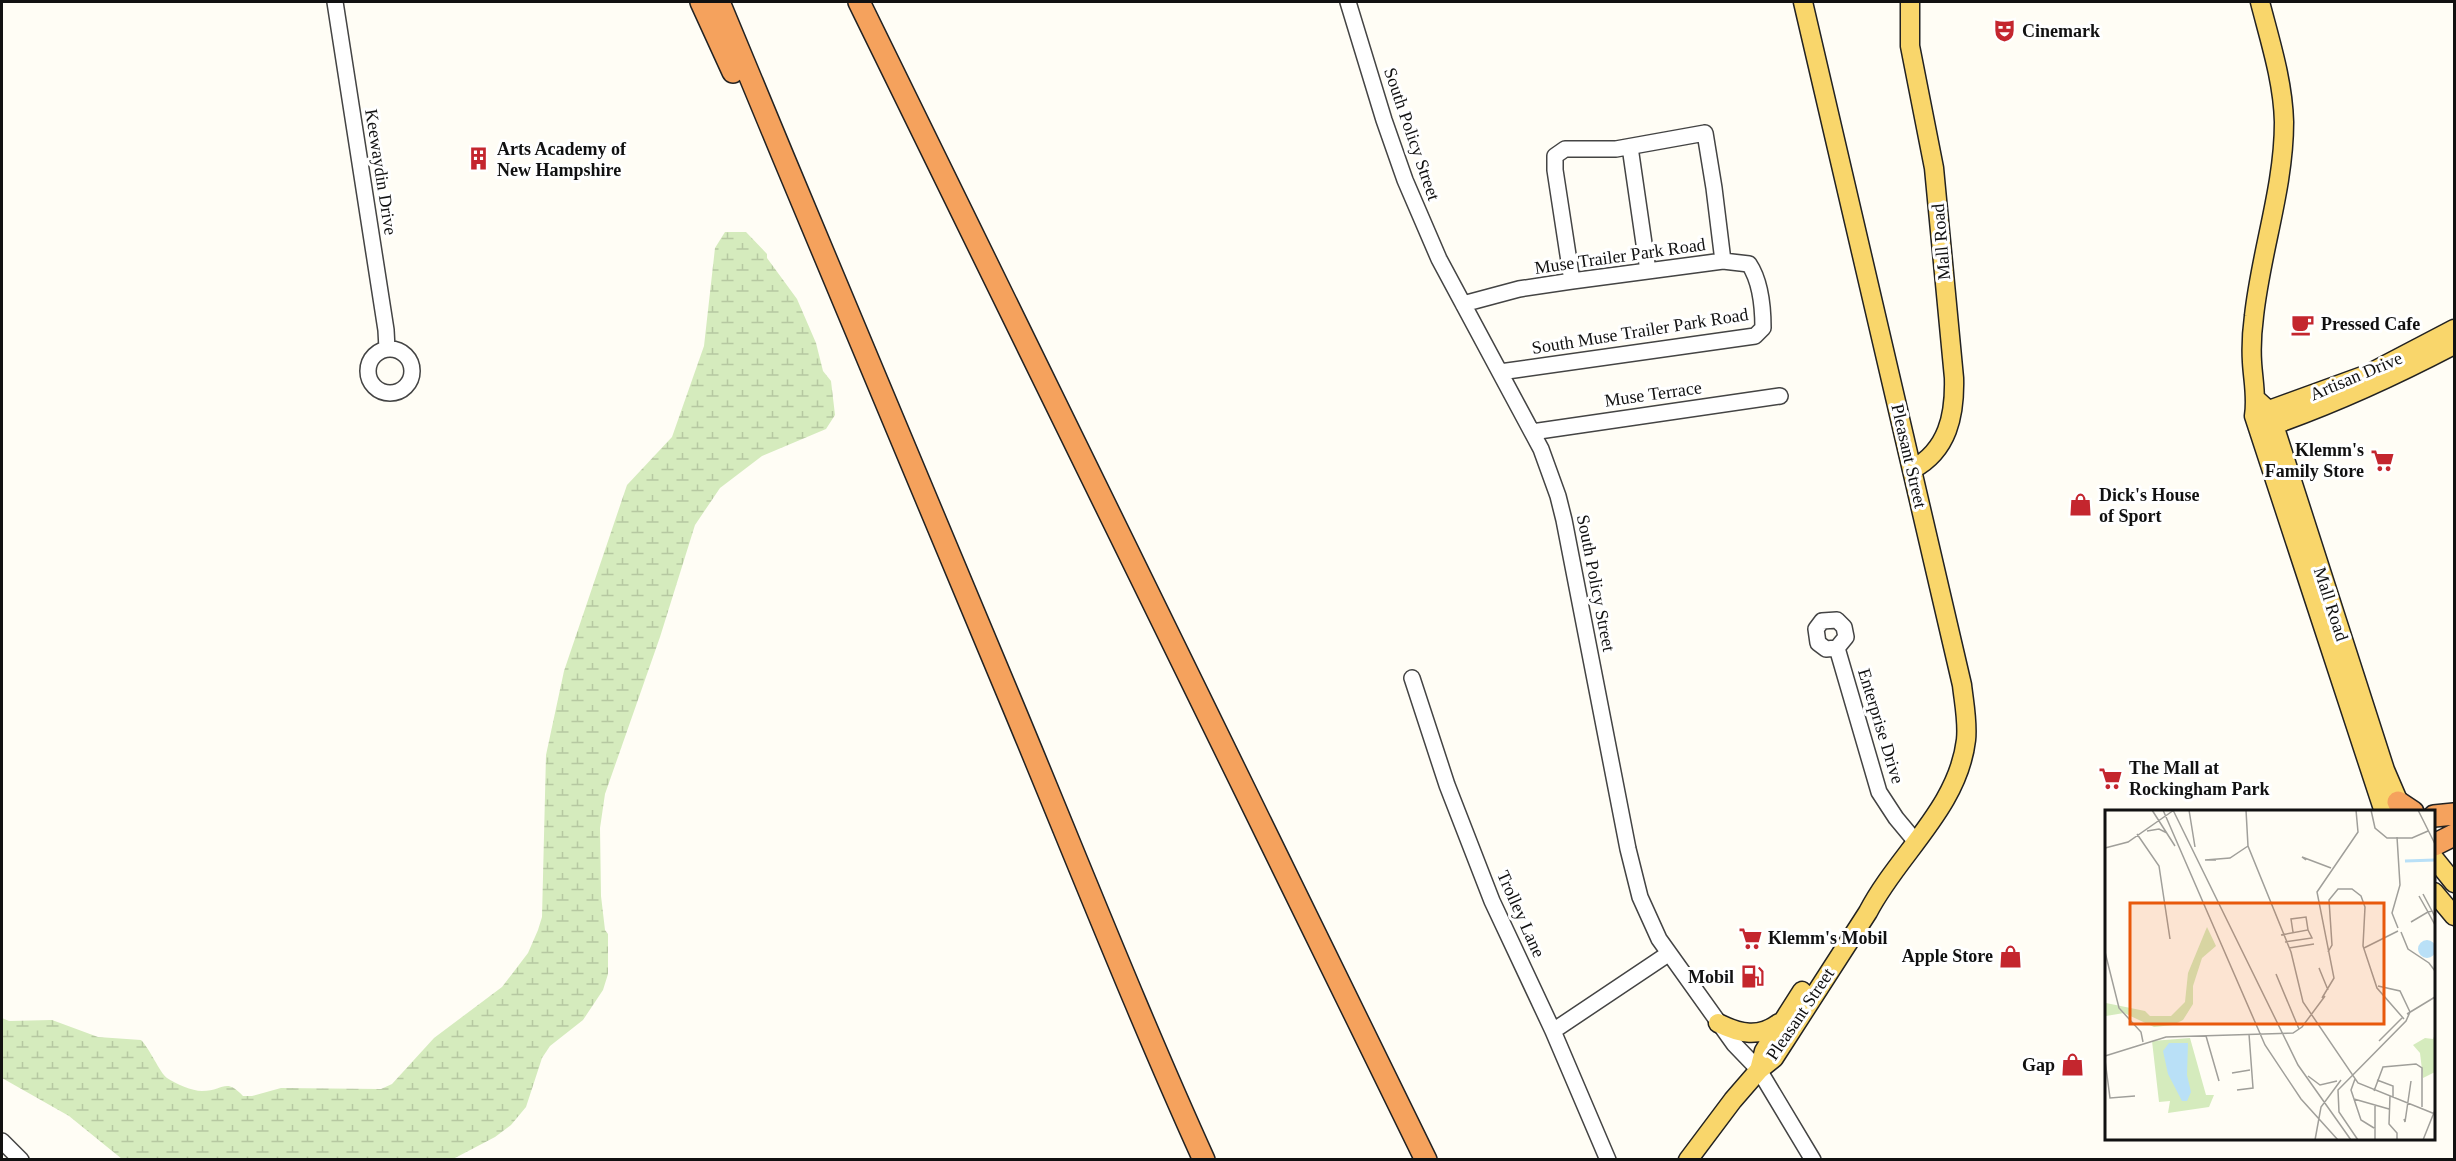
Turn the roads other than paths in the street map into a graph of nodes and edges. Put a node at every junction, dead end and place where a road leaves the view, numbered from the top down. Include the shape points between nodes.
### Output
1 (335, 2) edge
2 (701, 2) edge
3 (719, 2) edge
4 (859, 2) edge
5 (1348, 2) edge
6 (1803, 2) edge
7 (1910, 2) edge
8 (2260, 2) edge
9 (1630, 147) junction
10 (1723, 261) junction
11 (1648, 271) junction
12 (830, 273) junction
13 (1572, 280) junction
14 (1463, 304) junction
15 (2454, 329) edge
16 (2454, 345) edge
17 (387, 349) dead end
18 (1500, 372) junction
19 (1780, 396) dead end
20 (2262, 416) junction
21 (1532, 432) junction
22 (1913, 469) junction
23 (1837, 648) dead end
24 (1412, 678) dead end
25 (2399, 809) edge
26 (2454, 814) edge
27 (2435, 816) edge
28 (2454, 835) edge
29 (1916, 842) junction
30 (2435, 844) edge
31 (2435, 860) edge
32 (2454, 883) edge
33 (1879, 891) junction
34 (2435, 894) edge
35 (2454, 916) edge
36 (1668, 954) junction
37 (1781, 1022) junction
38 (1718, 1023) junction
39 (1553, 1031) junction
40 (1759, 1070) junction
41 (2, 1141) edge
42 (21, 1160) edge
43 (1204, 1160) edge
44 (1426, 1160) edge
45 (1608, 1160) edge
46 (1688, 1160) edge
47 (1814, 1160) edge

1 - 17 street, Keewaydin Drive
2 - 12 highway
3 - 12 highway
4 - 44 highway
5 - 14 street, South Policy Street via 1405,180
6 - 22 main road, Pleasant Street
7 - 22 main road, Mall Road via 1910,46 1934,168 1954,394 1953,414 1944,437 1927,461
8 - 20 main road, Mall Road via 2279,81 2284,124 2252,328 2252,357
9 - 10 street, Muse Trailer Park Road via 1705,133
9 - 11 street
9 - 13 street via 1565,148 1555,156
10 - 11 street, Muse Trailer Park Road
10 - 18 street, South Muse Trailer Park Road via 1749,264 1755,274 1763,313 1763,328 1755,336
11 - 13 street, Muse Trailer Park Road
12 - 43 highway
13 - 14 street, Muse Trailer Park Road
14 - 18 street, South Policy Street
15 - 20 main road, Artisan Drive via 2368,374
16 - 20 main road, Artisan Drive via 2345,399
18 - 21 street, South Policy Street
19 - 21 street, Muse Terrace
20 - 25 main road, Mall Road
21 - 36 street, South Policy Street via 1558,496 1636,885
22 - 29 main road, Pleasant Street via 1962,685 1966,721 1962,758 1954,781 1944,803
23 - 29 street, Enterprise Drive via 1879,792
24 - 39 street, Trolley Lane via 1438,762 1492,901
26 - 27 highway
28 - 30 highway
29 - 33 main road, Pleasant Street
31 - 32 main road
33 - 37 main road, Pleasant Street via 1860,903
33 - 40 main road, Pleasant Street via 1774,1058
34 - 35 main road
36 - 38 street, South Policy Street
36 - 39 street
37 - 38 main road via 1750,1034
37 - 40 main road, Pleasant Street via 1764,1051
38 - 40 street, South Policy Street
39 - 45 street, Trolley Lane
40 - 46 main road
40 - 47 street, South Policy Street
41 - 42 street

